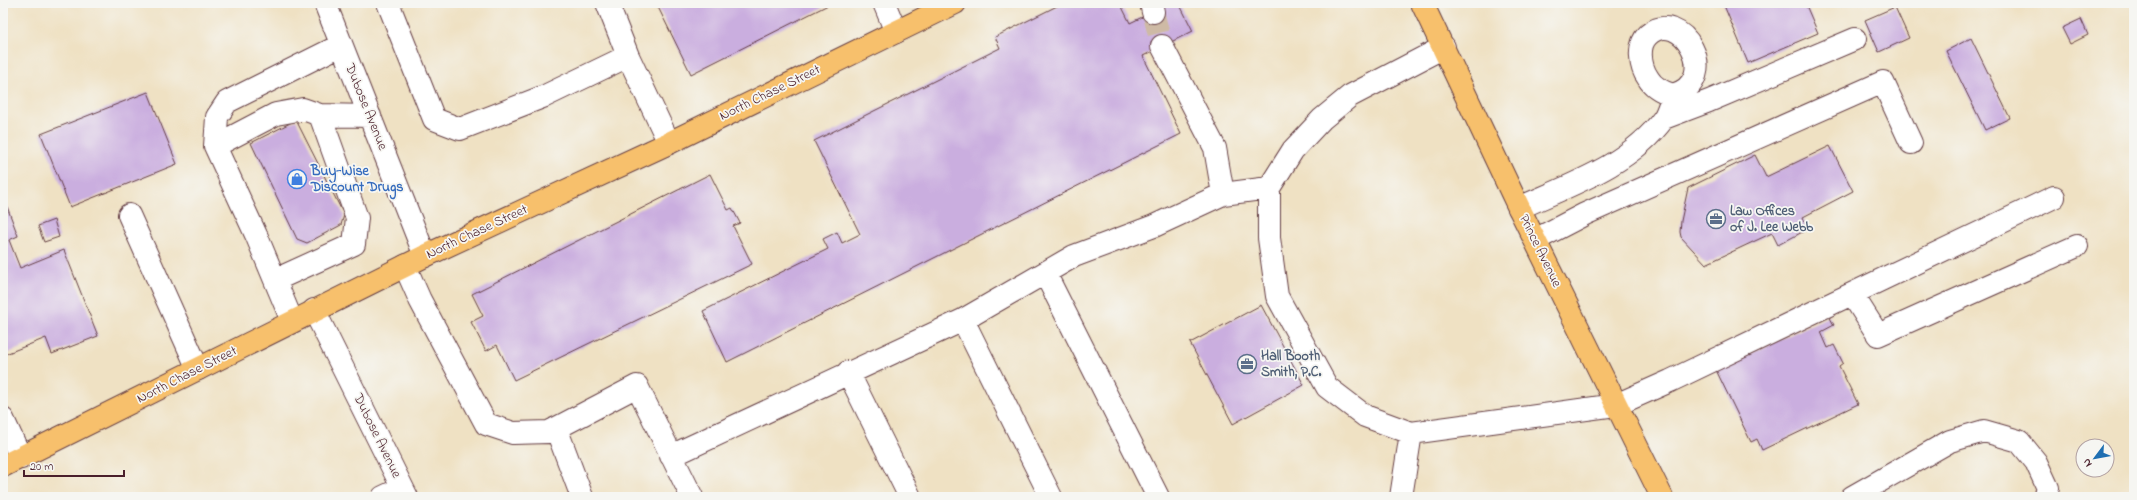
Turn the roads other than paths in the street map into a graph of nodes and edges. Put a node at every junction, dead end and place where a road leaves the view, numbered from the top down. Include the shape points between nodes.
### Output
1 (325, 3) edge
2 (388, 3) edge
3 (607, 3) edge
4 (884, 3) edge
5 (955, 3) edge
6 (1422, 3) edge
7 (896, 32) junction
8 (1856, 39) dead end
9 (342, 45) junction
10 (1162, 46) tunnel mouth
11 (1444, 47) junction
12 (628, 56) junction
13 (1673, 95) dead end
14 (320, 115) junction
15 (370, 116) junction
16 (1664, 118) junction
17 (669, 143) junction
18 (1911, 143) dead end
19 (215, 146) junction
20 (1269, 188) junction
21 (1223, 194) junction
22 (2054, 197) dead end
23 (1519, 208) junction
24 (129, 215) dead end
25 (1535, 240) junction
26 (2078, 246) dead end
27 (426, 256) junction
28 (404, 266) junction
29 (1045, 273) junction
30 (275, 280) junction
31 (1852, 294) junction
32 (314, 310) junction
33 (963, 320) junction
34 (292, 321) junction
35 (198, 369) junction
36 (848, 372) junction
37 (1616, 405) junction
38 (3, 419) edge
39 (556, 428) junction
40 (1411, 433) junction
41 (671, 456) junction
42 (12, 462) edge
43 (398, 494) edge
44 (582, 497) edge
45 (692, 497) edge
46 (909, 497) edge
47 (1051, 497) edge
48 (1158, 497) edge
49 (1401, 497) edge
50 (1662, 497) edge
51 (1852, 497) edge
52 (2045, 497) edge

1 - 9 street, Dubose Avenue
2 - 12 street via 434,119 460,129 545,96
3 - 12 street
4 - 7 street
5 - 7 main road, North Chase Street
6 - 11 main road, Prince Avenue
7 - 17 main road, North Chase Street
8 - 16 street
9 - 15 street, Dubose Avenue
9 - 19 street via 227,102 217,117
10 - 21 street via 1215,148
11 - 20 street via 1350,96 1322,119 1293,150
11 - 23 main road, Prince Avenue
12 - 17 street
13 - 16 street
14 - 15 street
14 - 19 street via 303,109 276,114
14 - 30 street via 357,218 354,244
15 - 27 street, Dubose Avenue
16 - 23 street via 1631,152 1596,173
17 - 27 main road, North Chase Street
18 - 25 street via 1883,82 1605,205
19 - 30 street
20 - 21 street
20 - 40 street via 1270,238 1277,296 1326,387 1365,416
21 - 29 street via 1154,226 1074,256
22 - 31 street
23 - 25 main road, Prince Avenue
24 - 35 street
25 - 37 main road, Prince Avenue
26 - 31 street via 1878,335
27 - 28 main road, North Chase Street
28 - 32 main road, North Chase Street
28 - 39 street via 486,424 513,434 549,432
29 - 33 street
29 - 48 street
30 - 34 street
31 - 37 street
32 - 34 main road, North Chase Street
32 - 43 street, Dubose Avenue
33 - 36 street
33 - 47 street
34 - 35 main road, North Chase Street
35 - 42 main road, North Chase Street
36 - 41 street
36 - 46 street
37 - 40 street
37 - 50 main road, Prince Avenue
38 - 42 street
39 - 41 street via 637,386
39 - 44 street
40 - 49 street
41 - 45 street
51 - 52 street via 1950,441 1984,431 2019,441 2036,462 2048,488

